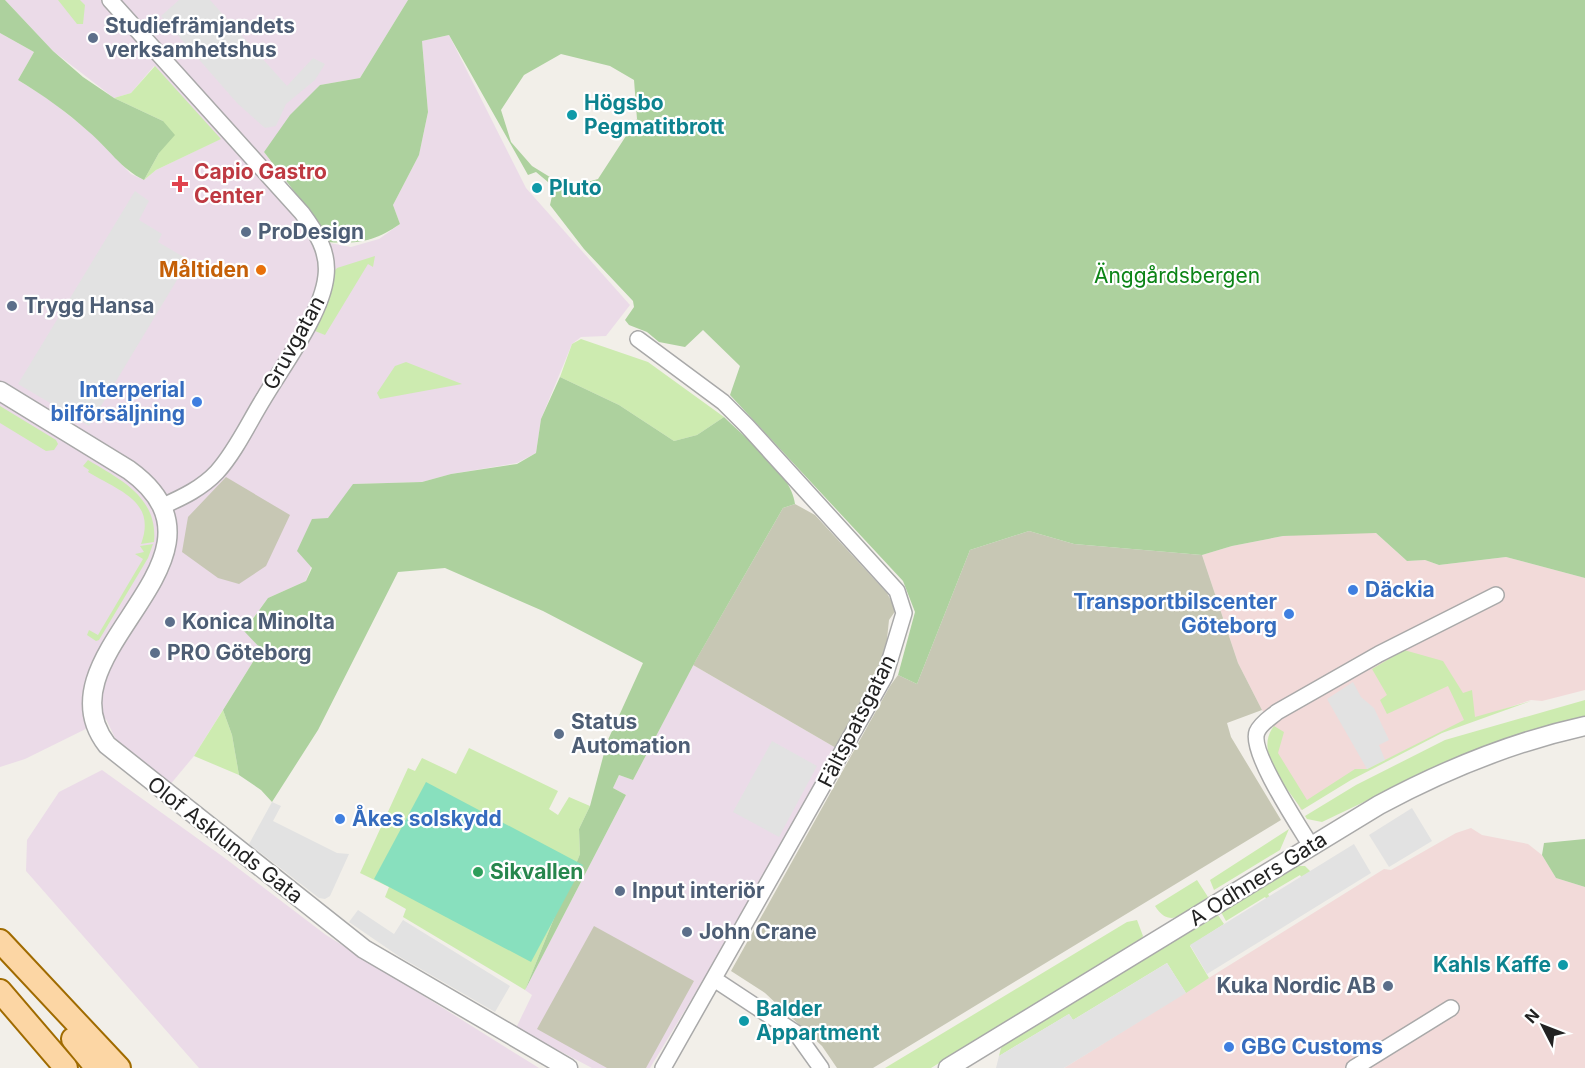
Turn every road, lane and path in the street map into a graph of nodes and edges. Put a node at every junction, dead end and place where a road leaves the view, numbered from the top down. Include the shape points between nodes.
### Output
1 (110, 0) edge
2 (638, 339) dead end
3 (0, 391) edge
4 (163, 506) junction
5 (1496, 595) dead end
6 (1585, 726) edge
7 (1311, 846) junction
8 (0, 941) edge
9 (0, 952) edge
10 (714, 979) junction
11 (0, 991) edge
12 (0, 1007) edge
13 (1451, 1008) dead end
14 (46, 1068) edge
15 (66, 1068) edge
16 (97, 1068) edge
17 (119, 1068) edge
18 (568, 1068) edge
19 (663, 1068) edge
20 (820, 1068) edge
21 (948, 1068) edge
22 (1354, 1068) edge

1 - 4 street, Gruvgatan via 303,213 322,243 327,262 323,292 309,322 235,446 218,471 198,489
2 - 10 street, Fältspatsgatan via 723,402 747,426 897,591 904,613 885,676
3 - 4 street via 129,470 148,484
4 - 18 street, Olof Asklunds Gata via 168,524 165,552 98,672 93,693 101,737 145,777 364,949
5 - 7 street via 1379,654 1263,723 1257,732 1258,755
6 - 7 street, A Odhners Gata via 1501,748 1451,768
7 - 21 street, A Odhners Gata
8 - 17 main road
9 - 16 main road
10 - 19 street, Fältspatsgatan
10 - 20 street via 796,1033
11 - 15 main road
12 - 14 main road
13 - 22 street

